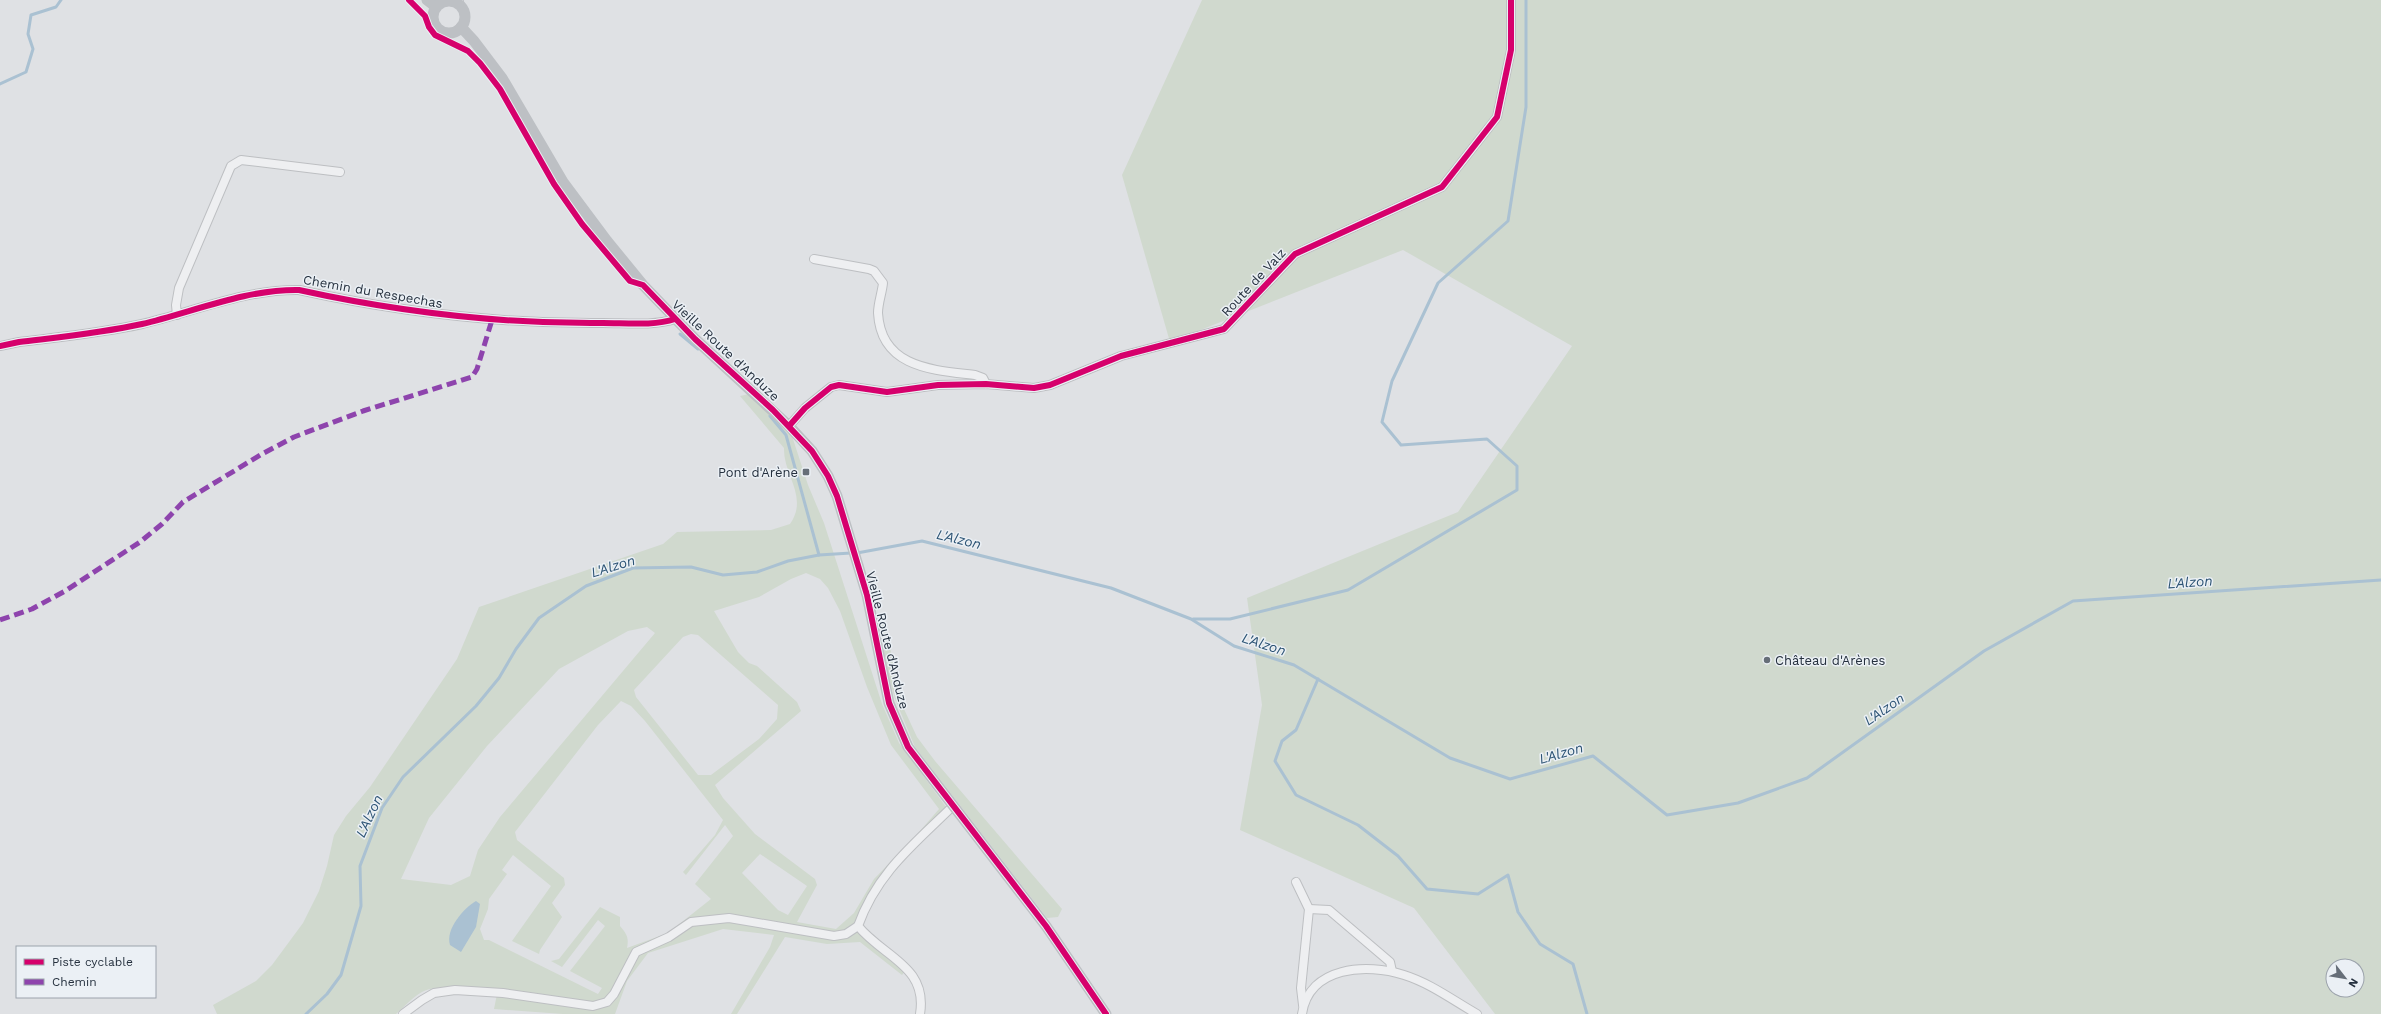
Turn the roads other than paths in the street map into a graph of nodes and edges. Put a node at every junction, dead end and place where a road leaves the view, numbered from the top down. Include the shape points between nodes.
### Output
1 (427, 0) edge
2 (1511, 0) edge
3 (458, 2) edge
4 (436, 7) junction
5 (461, 27) junction
6 (340, 172) dead end
7 (814, 259) dead end
8 (177, 314) junction
9 (676, 319) junction
10 (0, 346) edge
11 (986, 384) junction
12 (789, 426) junction
13 (952, 807) junction
14 (1296, 882) dead end
15 (1309, 909) junction
16 (858, 926) junction
17 (1392, 971) junction
18 (1303, 1010) edge
19 (403, 1014) edge
20 (920, 1014) edge
21 (1106, 1014) edge
22 (1477, 1014) edge

1 - 4 street
2 - 11 street, Route de Valz via 1511,50 1497,117 1442,187 1295,254 1224,329 1121,356 1050,384 1018,388
3 - 4 street via 450,1
3 - 5 street via 464,14
4 - 5 street via 433,14 438,28 445,32 454,32
5 - 9 street, Vieille Route d'Anduze via 502,78 563,182 584,212 643,285
6 - 8 street via 241,160 231,166 179,288
7 - 11 street via 869,269 878,276 883,283 878,303 881,328 898,357 922,367 975,375 983,378
8 - 9 street, Chemin du Respechas via 286,289 419,313 492,320 566,324 639,323
8 - 10 street, Chemin du Respechas via 117,329
9 - 12 street, Vieille Route d'Anduze
11 - 12 street, Route de Valz via 938,385 887,392 840,385 822,392
12 - 13 street, Vieille Route d'Anduze via 816,457 837,496 867,595 889,703 908,747
13 - 16 street via 889,869 876,887
13 - 21 street, Vieille Route d'Anduze via 1046,926
14 - 15 street
15 - 17 street via 1329,910 1390,962
15 - 18 street via 1301,988
16 - 19 street via 846,934 834,936 729,918 691,922 669,937 636,952 614,994 606,1002 593,1006 503,993 455,990 434,993
16 - 20 street via 917,980 921,998
17 - 18 street via 1356,969 1338,972 1322,980 1309,993
17 - 22 street via 1426,985

